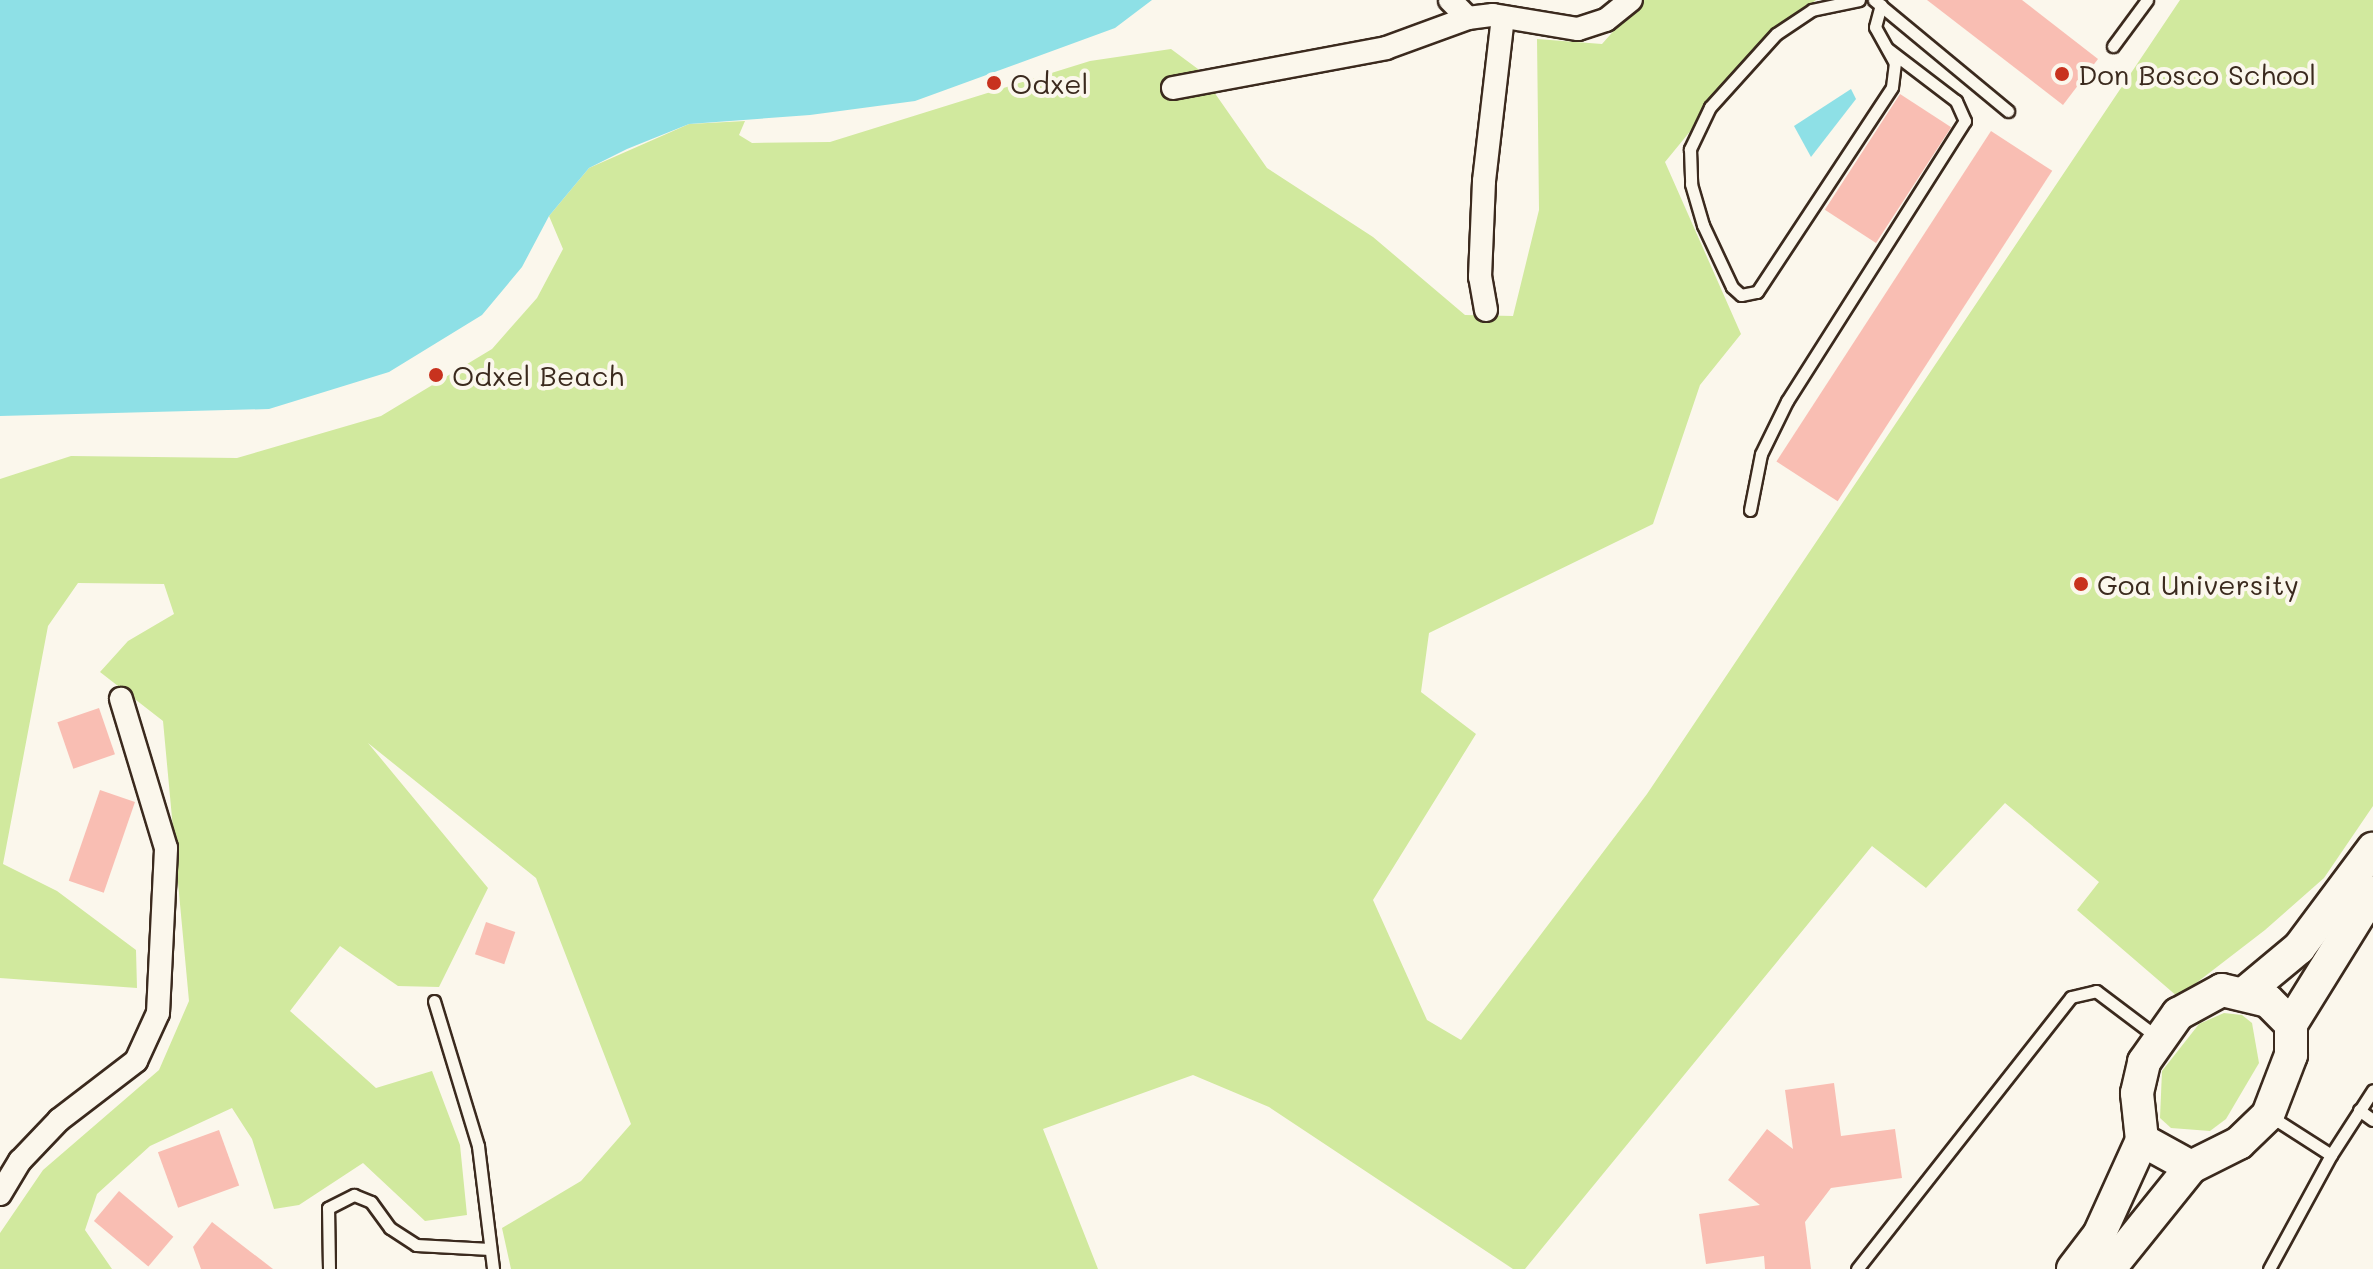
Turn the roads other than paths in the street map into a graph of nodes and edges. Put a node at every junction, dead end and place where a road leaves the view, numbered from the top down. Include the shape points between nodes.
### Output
1 (1450, 0) edge
2 (1631, 0) edge
3 (1859, 0) edge
4 (2147, 0) edge
5 (1877, 3) edge
6 (1503, 17) junction
7 (1468, 18) junction
8 (1885, 46) junction
9 (2113, 46) dead end
10 (1173, 88) dead end
11 (2008, 111) dead end
12 (1486, 310) dead end
13 (1750, 510) dead end
14 (121, 699) dead end
15 (2373, 849) edge
16 (2373, 892) edge
17 (2246, 992) junction
18 (434, 1001) dead end
19 (2291, 1024) junction
20 (2160, 1040) junction
21 (2373, 1090) edge
22 (2359, 1110) junction
23 (2268, 1115) junction
24 (2373, 1120) edge
25 (2142, 1140) junction
26 (2331, 1155) junction
27 (2191, 1167) junction
28 (0, 1194) edge
29 (490, 1249) junction
30 (329, 1269) edge
31 (493, 1269) edge
32 (1857, 1269) edge
33 (2073, 1269) edge
34 (2109, 1269) edge
35 (2269, 1269) edge

1 - 7 street
2 - 6 street via 1606,20 1578,29
3 - 8 lane via 1812,10 1776,34 1710,107 1690,149 1691,184 1703,225 1732,287 1741,295 1757,292 1892,87 1895,63
4 - 9 lane
5 - 8 lane via 1875,27
5 - 11 lane
6 - 7 street
6 - 12 street via 1484,181 1480,277
7 - 10 street via 1386,48
8 - 13 lane via 1956,101 1965,121 1787,401 1761,454
14 - 28 street via 166,848 158,1013 136,1061 59,1120 20,1161
15 - 17 main road via 2299,948
16 - 19 main road
17 - 19 main road via 2268,1001
17 - 20 main road via 2222,990 2178,1014
18 - 29 lane via 478,1146
19 - 23 main road via 2291,1055
20 - 25 main road via 2144,1062 2137,1093
20 - 32 lane via 2096,991 2071,997
21 - 22 lane
22 - 24 lane
22 - 26 lane
23 - 26 lane
23 - 27 main road via 2239,1143
25 - 27 main road
25 - 33 main road via 2099,1235
26 - 35 lane
27 - 34 main road
29 - 30 lane via 416,1245 390,1228 371,1202 354,1195 328,1208
29 - 31 lane

